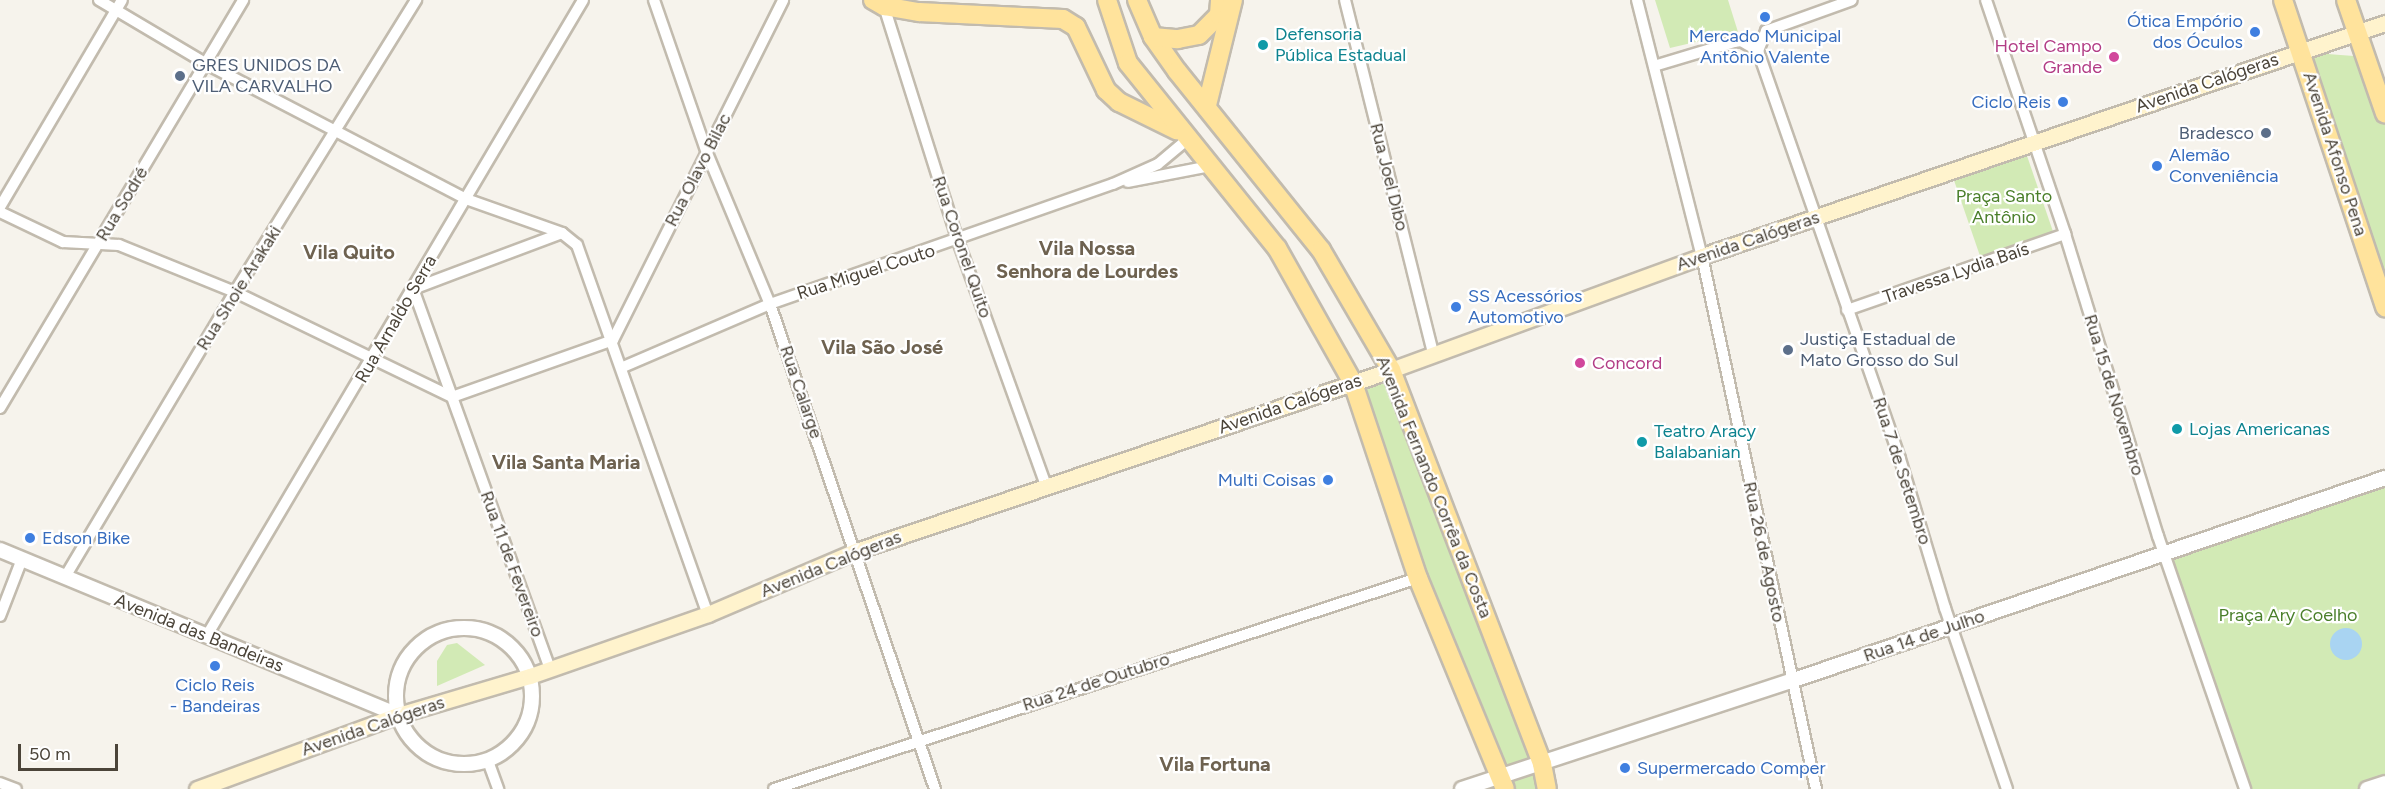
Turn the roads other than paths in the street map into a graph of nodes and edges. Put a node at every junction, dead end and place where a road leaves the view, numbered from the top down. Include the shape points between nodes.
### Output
1 (99, 0) edge
2 (243, 0) edge
3 (416, 0) edge
4 (583, 0) edge
5 (654, 0) edge
6 (783, 0) edge
7 (905, 0) edge
8 (925, 0) edge
9 (1107, 0) edge
10 (1137, 0) edge
11 (1220, 0) edge
12 (1233, 0) edge
13 (1345, 0) edge
14 (1637, 0) edge
15 (1852, 0) edge
16 (1986, 0) edge
17 (2283, 0) edge
18 (2346, 0) edge
19 (911, 1) edge
20 (880, 2) edge
21 (119, 5) edge
22 (2385, 23) edge
23 (2358, 32) junction
24 (1153, 37) junction
25 (1758, 51) junction
26 (2301, 52) junction
27 (205, 63) junction
28 (1654, 66) junction
29 (1207, 105) junction
30 (2385, 112) edge
31 (337, 132) junction
32 (1184, 136) junction
33 (2035, 143) junction
34 (707, 153) junction
35 (1210, 166) junction
36 (1113, 184) junction
37 (466, 199) junction
38 (0, 207) edge
39 (0, 212) edge
40 (1818, 217) junction
41 (562, 233) junction
42 (2065, 234) junction
43 (100, 241) junction
44 (958, 241) junction
45 (1702, 256) junction
46 (412, 289) junction
47 (235, 292) junction
48 (770, 303) junction
49 (2385, 308) edge
50 (1847, 310) junction
51 (613, 340) junction
52 (1433, 353) junction
53 (374, 358) junction
54 (623, 367) junction
55 (1391, 370) junction
56 (1353, 383) junction
57 (452, 398) junction
58 (0, 408) edge
59 (2385, 478) edge
60 (1046, 486) junction
61 (0, 550) edge
62 (855, 551) junction
63 (2164, 554) junction
64 (22, 559) junction
65 (65, 577) junction
66 (1418, 578) junction
67 (708, 614) junction
68 (0, 616) edge
69 (1951, 627) junction
70 (206, 637) junction
71 (550, 669) junction
72 (530, 676) junction
73 (1791, 681) junction
74 (398, 715) junction
75 (917, 740) junction
76 (488, 760) junction
77 (1542, 764) junction
78 (1503, 782) edge
79 (0, 783) edge
80 (2385, 783) edge
81 (16, 789) edge
82 (197, 789) edge
83 (498, 789) edge
84 (774, 789) edge
85 (935, 789) edge
86 (1462, 789) edge
87 (1547, 789) edge
88 (1816, 789) edge
89 (2007, 789) edge
90 (2245, 789) edge
91 (2367, 789) edge

1 - 21 street
2 - 27 street, Rua Sodré
3 - 31 street, Rua Shoie Arakaki
4 - 37 street, Rua Arnaldo Serra
5 - 34 street, Rua Calarge
6 - 34 street, Rua Olavo Bilac
7 - 19 main road
8 - 19 main road
9 - 32 main road, Avenida Fernando Corrêa da Costa via 1128,63
10 - 24 main road, Avenida Fernando Corrêa da Costa
11 - 24 main road via 1219,15 1199,35 1178,39
12 - 29 main road
13 - 52 street, Rua Joel Dibo
14 - 28 street, Rua 26 de Agosto
15 - 25 street via 1766,31
16 - 33 street, Rua 15 de Novembro
17 - 26 main road, Avenida Afonso Pena
18 - 23 main road
20 - 32 main road via 919,12 1064,19 1076,27 1106,90 1119,102
20 - 44 street, Rua Coronel Quito
21 - 27 street
21 - 38 street
22 - 23 main road, Avenida Calógeras
23 - 26 main road, Avenida Calógeras
23 - 30 main road
24 - 29 main road, Avenida Fernando Corrêa da Costa
25 - 28 street via 1741,41 1734,42
25 - 40 street, Rua 7 de Setembro
26 - 33 main road, Avenida Calógeras
26 - 49 main road, Avenida Afonso Pena
27 - 31 street
27 - 43 street, Rua Sodré
28 - 45 street, Rua 26 de Agosto
29 - 55 main road, Avenida Fernando Corrêa da Costa via 1321,250
31 - 37 street
31 - 47 street, Rua Shoie Arakaki
32 - 35 main road, Avenida Fernando Corrêa da Costa
32 - 36 street, Rua Miguel Couto via 1158,164
33 - 40 main road, Avenida Calógeras
33 - 42 street, Rua 15 de Novembro
34 - 48 street, Rua Calarge
34 - 51 street, Rua Olavo Bilac
35 - 36 street, Rua Miguel Couto
35 - 56 main road, Avenida Fernando Corrêa da Costa via 1277,248
36 - 44 street, Rua Miguel Couto
37 - 41 street
37 - 46 street, Rua Arnaldo Serra
39 - 43 street via 63,242
40 - 45 main road, Avenida Calógeras
40 - 50 street, Rua 7 de Setembro
41 - 46 street
41 - 51 street via 583,254
42 - 50 street, Travessa Lydia Baís
42 - 63 street, Rua 15 de Novembro
43 - 47 street
43 - 58 street, Rua Sodré
44 - 48 street, Rua Miguel Couto
44 - 60 street, Rua Coronel Quito
45 - 52 main road, Avenida Calógeras
45 - 73 street, Rua 26 de Agosto
46 - 53 street, Rua Arnaldo Serra
46 - 57 street, Rua 11 de Fevereiro
47 - 53 street
47 - 65 street, Rua Shoie Arakaki
48 - 54 street, Rua Miguel Couto
48 - 62 street, Rua Calarge
50 - 69 street, Rua 7 de Setembro via 1900,459
51 - 54 street
51 - 57 street
52 - 55 main road, Avenida Calógeras
53 - 57 street
53 - 70 street, Rua Arnaldo Serra
54 - 67 street
55 - 56 main road, Avenida Calógeras
55 - 77 main road, Avenida Fernando Corrêa da Costa
56 - 60 main road, Avenida Calógeras
56 - 66 main road, Avenida Fernando Corrêa da Costa
57 - 71 street, Rua 11 de Fevereiro
59 - 63 street, Rua 14 de Julho
60 - 62 main road, Avenida Calógeras
61 - 64 street, Avenida das Bandeiras
62 - 67 main road, Avenida Calógeras
62 - 75 street, Rua Calarge
63 - 69 street, Rua 14 de Julho
63 - 90 street, Rua 15 de Novembro
64 - 65 street, Avenida das Bandeiras
64 - 68 street
65 - 70 street, Avenida das Bandeiras
66 - 75 street, Rua 24 de Outubro
66 - 78 main road, Avenida Fernando Corrêa da Costa
67 - 71 main road, Avenida Calógeras
69 - 73 street, Rua 14 de Julho
69 - 89 street, Rua 7 de Setembro
70 - 74 street, Avenida das Bandeiras
71 - 72 main road, Avenida Calógeras
72 - 74 main road, Avenida Calógeras
72 - 74 street via 521,656 506,641 476,628 445,629 425,638 399,672 395,693
72 - 76 street via 530,717 506,751
73 - 77 street, Rua 14 de Julho
73 - 88 street, Rua 26 de Agosto
74 - 76 street via 415,743 443,762 466,765
74 - 82 main road, Avenida Calógeras
75 - 84 street, Rua 24 de Outubro
75 - 85 street, Rua Calarge
76 - 83 street
77 - 78 street, Rua 14 de Julho
77 - 87 main road, Avenida Fernando Corrêa da Costa
78 - 86 street, Rua 14 de Julho
79 - 81 street
80 - 91 street

